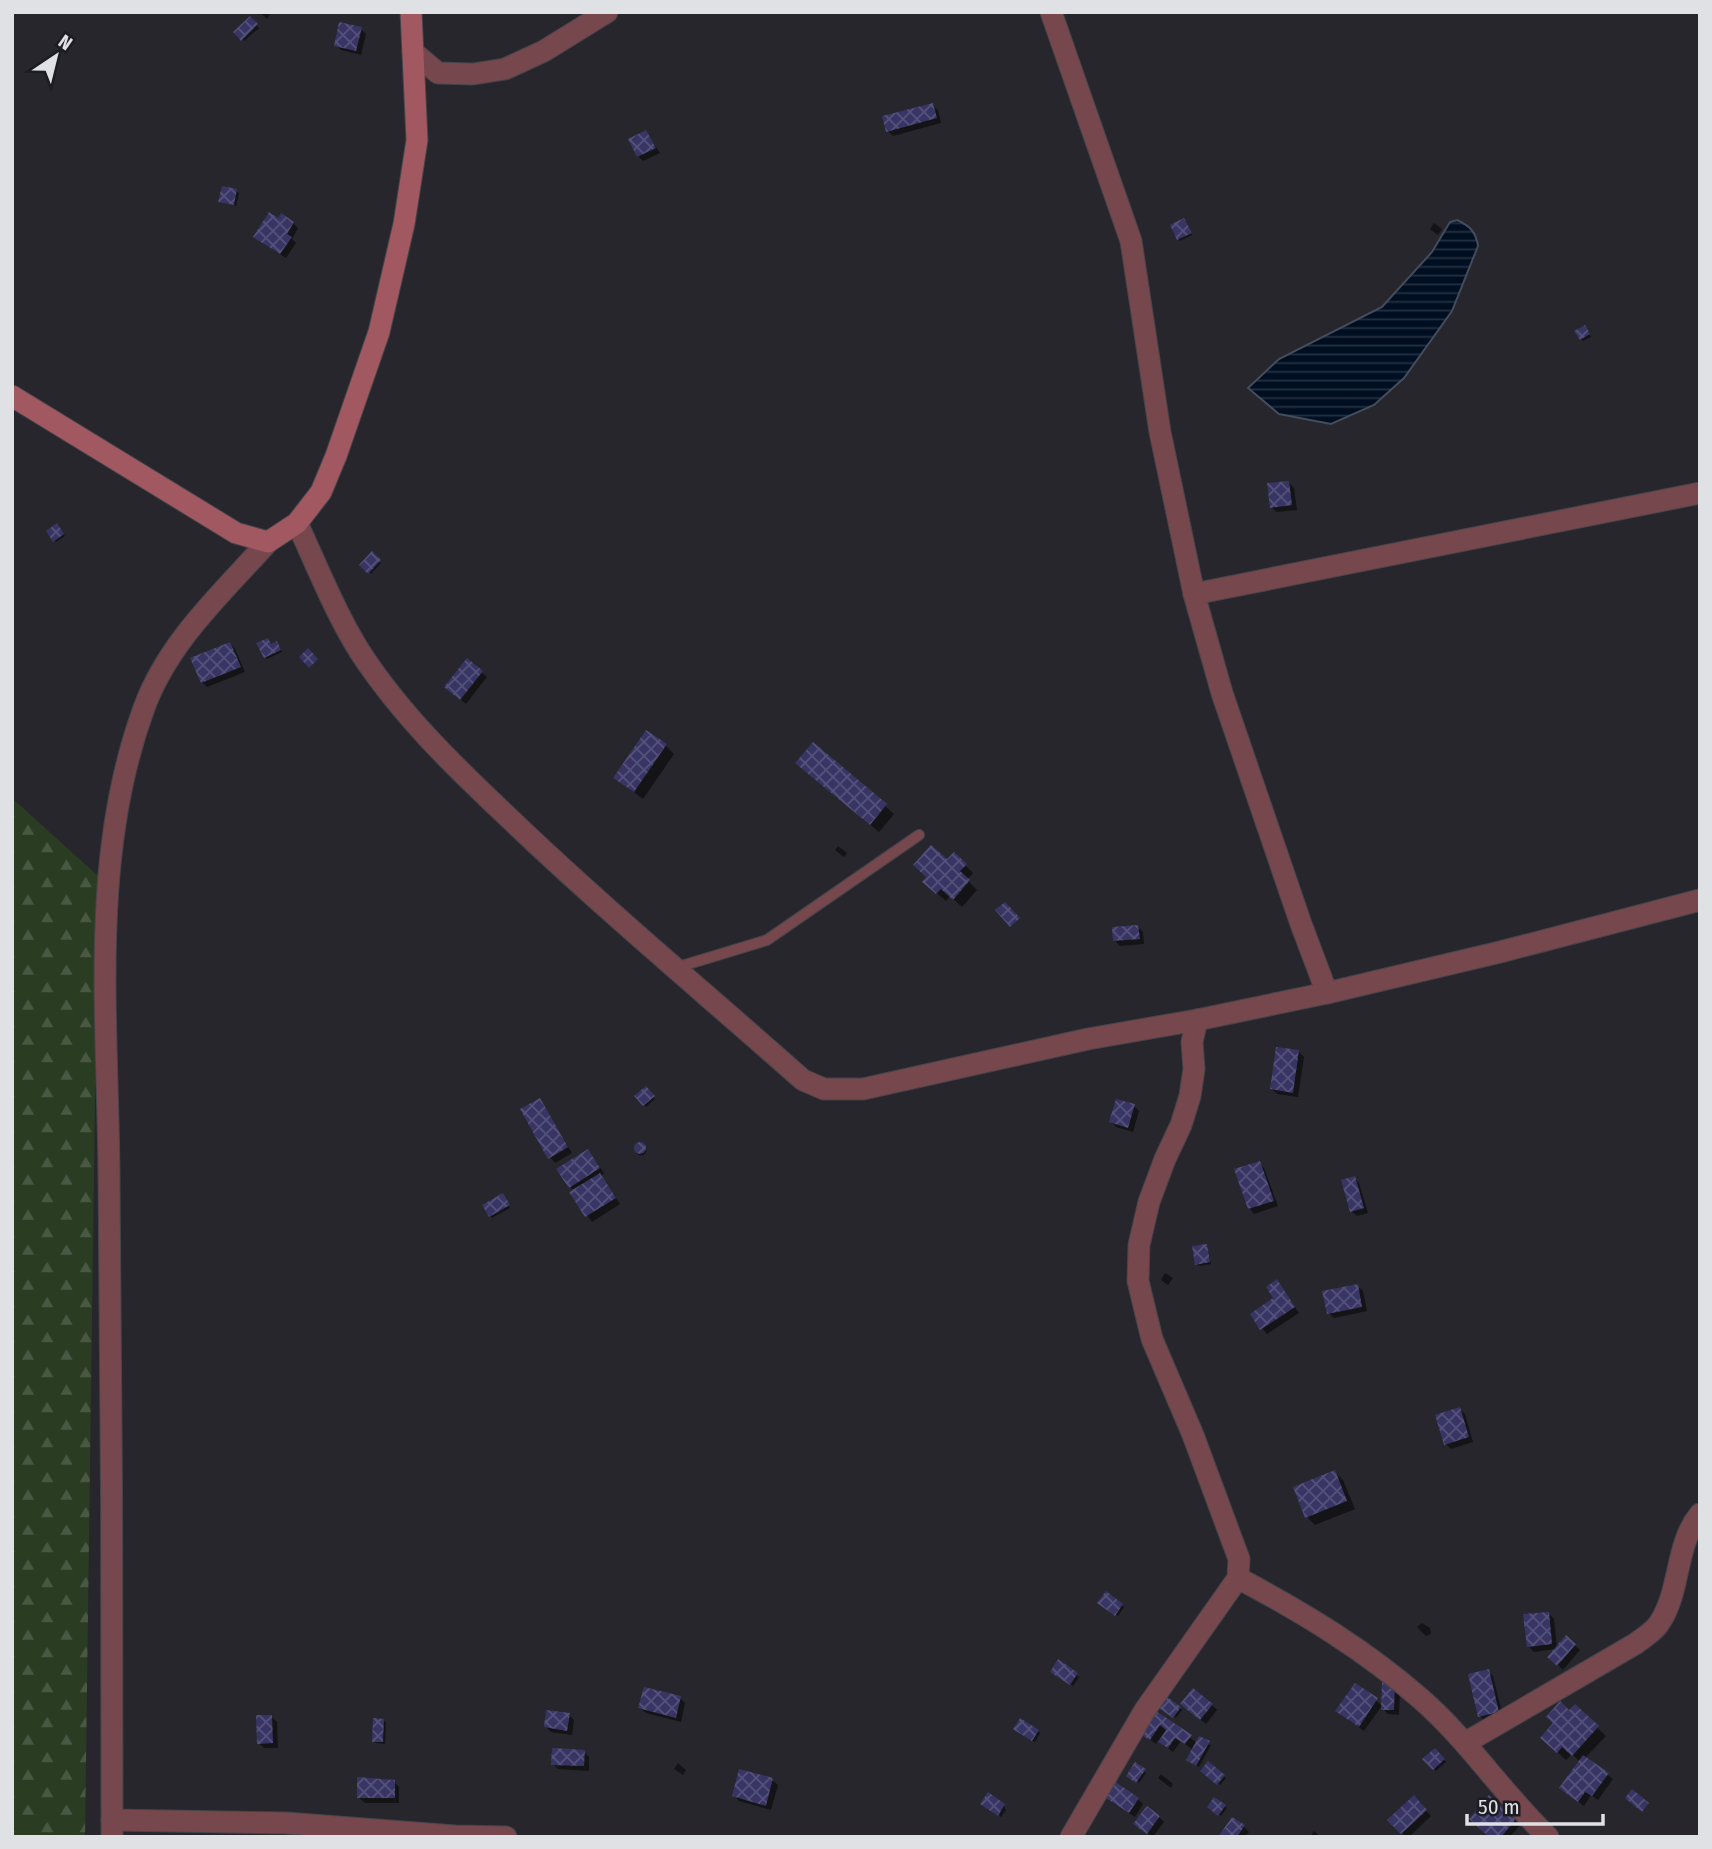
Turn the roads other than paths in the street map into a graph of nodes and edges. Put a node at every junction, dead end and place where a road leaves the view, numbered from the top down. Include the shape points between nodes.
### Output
1 (411, 12) edge
2 (607, 12) edge
3 (1051, 12) edge
4 (413, 52) junction
5 (12, 396) edge
6 (1700, 493) edge
7 (297, 523) junction
8 (268, 542) junction
9 (1194, 594) junction
10 (919, 835) dead end
11 (1700, 900) edge
12 (675, 968) junction
13 (1327, 993) junction
14 (1197, 1020) junction
15 (1700, 1514) edge
16 (1238, 1578) junction
17 (1465, 1743) junction
18 (112, 1828) edge
19 (455, 1836) edge
20 (506, 1837) edge
21 (1071, 1837) edge
22 (1548, 1837) edge

1 - 4 street
2 - 4 street via 505,69 438,74
3 - 9 street via 1131,240 1160,432
4 - 7 street via 417,139 404,224 379,332 321,492
5 - 8 street via 236,533
6 - 9 street
7 - 8 street
7 - 12 street via 360,652 415,724 540,848
8 - 18 street via 168,656 144,707 126,766 108,870
9 - 13 street via 1222,693
10 - 12 lane via 767,940
11 - 13 street
12 - 14 street via 803,1080 824,1089 863,1089
13 - 14 street
14 - 16 street via 1190,1096 1149,1202 1139,1245 1138,1280 1152,1339 1239,1559
15 - 17 street via 1691,1524 1660,1624 1635,1644
16 - 17 street via 1356,1647 1422,1700
16 - 21 street via 1145,1710
17 - 22 street
18 - 19 street via 286,1823
19 - 20 street

